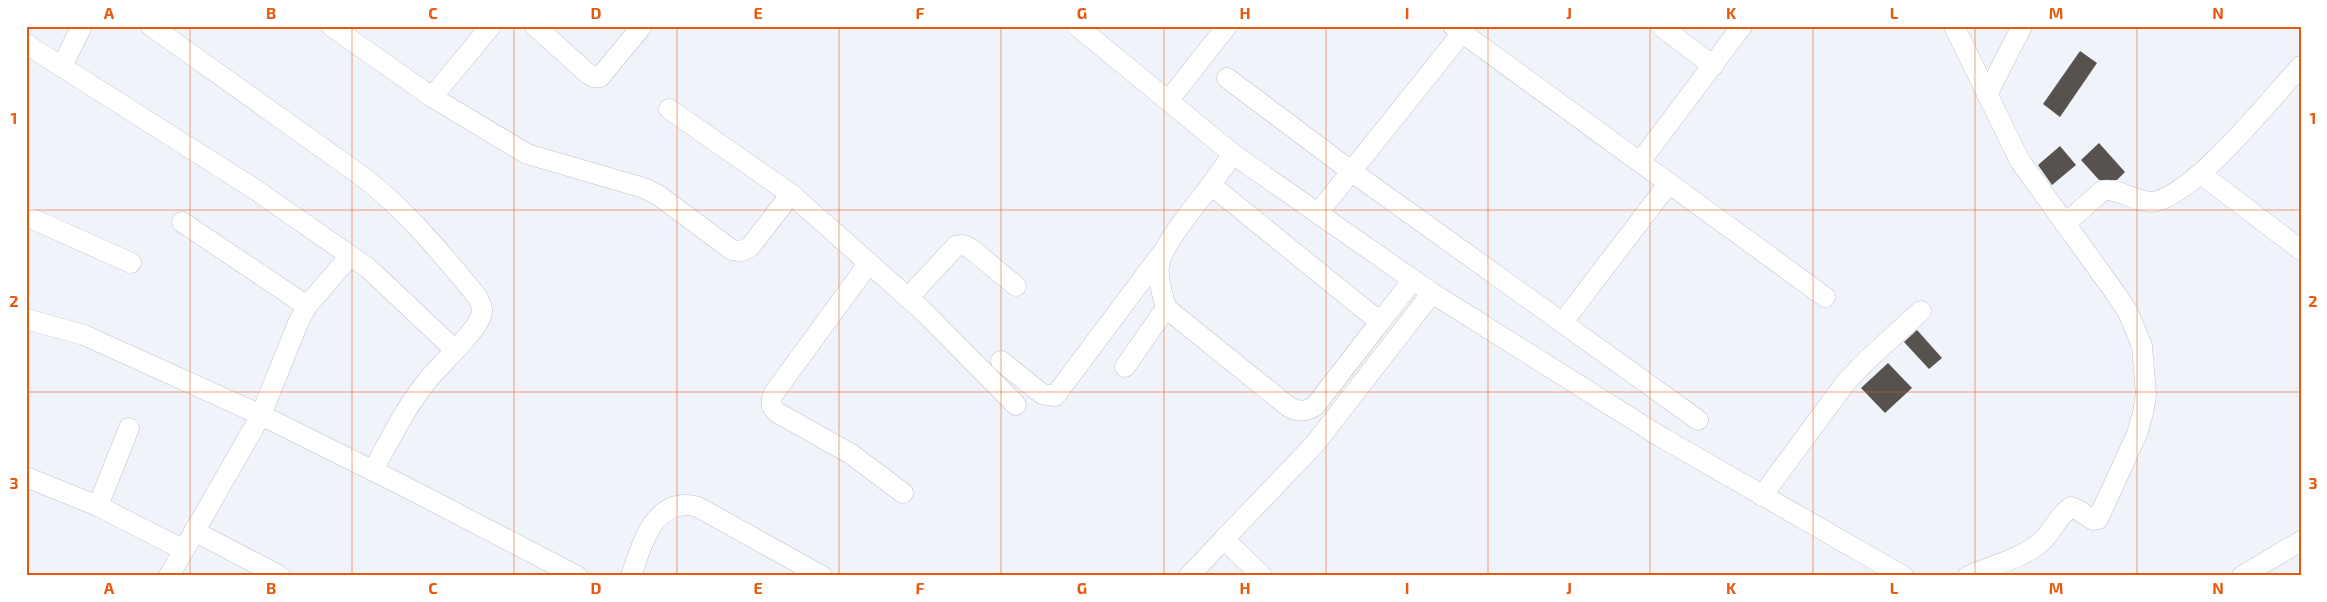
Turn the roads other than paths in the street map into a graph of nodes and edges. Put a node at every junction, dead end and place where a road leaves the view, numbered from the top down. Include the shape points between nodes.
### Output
1 (82, 26) edge
2 (151, 26) edge
3 (331, 26) edge
4 (491, 26) edge
5 (534, 26) edge
6 (642, 26) edge
7 (1077, 26) edge
8 (1227, 26) edge
9 (1661, 26) edge
10 (1742, 26) edge
11 (1954, 26) edge
12 (2022, 26) edge
13 (1457, 30) edge
14 (26, 44) edge
15 (62, 66) junction
16 (1713, 66) junction
17 (2301, 66) edge
18 (1227, 78) dead end
19 (1988, 95) junction
20 (432, 96) junction
21 (1168, 101) junction
22 (670, 109) dead end
23 (1233, 154) junction
24 (1640, 162) junction
25 (1352, 171) junction
26 (2202, 174) junction
27 (1668, 183) junction
28 (1211, 185) junction
29 (791, 194) junction
30 (1318, 213) junction
31 (26, 216) edge
32 (182, 222) dead end
33 (2065, 224) junction
34 (2301, 250) edge
35 (1162, 253) junction
36 (350, 256) junction
37 (131, 263) dead end
38 (870, 263) junction
39 (1413, 280) junction
40 (1016, 286) dead end
41 (1432, 293) junction
42 (1825, 297) dead end
43 (908, 298) junction
44 (307, 306) junction
45 (1166, 308) junction
46 (1920, 311) dead end
47 (26, 319) edge
48 (1380, 322) junction
49 (1563, 322) junction
50 (454, 349) junction
51 (1001, 361) dead end
52 (1125, 367) dead end
53 (1016, 405) dead end
54 (261, 415) junction
55 (1698, 420) dead end
56 (129, 428) dead end
57 (373, 470) junction
58 (26, 477) edge
59 (903, 493) dead end
60 (1762, 496) junction
61 (98, 506) junction
62 (194, 531) junction
63 (1224, 539) junction
64 (2301, 541) edge
65 (184, 550) junction
66 (169, 576) edge
67 (280, 576) edge
68 (577, 576) edge
69 (631, 576) edge
70 (822, 576) edge
71 (1189, 576) edge
72 (1262, 576) edge
73 (1903, 576) edge
74 (1968, 576) edge
75 (2242, 576) edge

1 - 15 street
2 - 50 street via 364,177 410,217 482,305 482,314 476,325
3 - 20 street
4 - 20 street
5 - 6 street via 587,73 600,77
7 - 21 street
8 - 21 street
9 - 16 street
10 - 16 street
11 - 19 street
12 - 19 street
13 - 24 street
13 - 25 street
14 - 15 street
15 - 36 street via 253,188
16 - 24 street
17 - 26 street
18 - 25 street
19 - 33 street via 2020,160
20 - 29 street via 527,154 658,195 732,250 750,247
21 - 23 street
22 - 29 street
23 - 28 street
23 - 30 street
24 - 27 street
25 - 30 street
25 - 49 street
26 - 33 street via 2158,201 2149,202 2106,190 2097,194
26 - 34 street
27 - 42 street
27 - 49 street
28 - 35 street
28 - 48 street
29 - 38 street
30 - 39 street
31 - 37 street
32 - 44 street
33 - 74 street via 2116,294 2136,329 2145,368 2143,413 2137,434 2098,519 2093,520 2071,508 2034,547
35 - 45 street via 1159,267
35 - 51 street via 1055,396 1042,394
36 - 44 street
36 - 50 street via 368,268
38 - 43 street
38 - 59 street via 770,402 778,414 851,454
39 - 41 street
39 - 48 street
40 - 43 street via 963,244 956,246
41 - 60 street via 1661,438
41 - 63 street via 1314,445
43 - 53 street
44 - 54 street
45 - 48 street via 1298,412 1314,406
45 - 52 street
46 - 60 street via 1846,382
47 - 54 street via 84,335
49 - 55 street
50 - 57 street via 412,401
54 - 57 street
54 - 62 street
56 - 61 street
57 - 68 street
58 - 61 street
60 - 73 street
61 - 65 street
62 - 65 street
62 - 67 street
63 - 71 street
63 - 72 street
64 - 75 street
65 - 66 street
69 - 70 street via 646,534 655,521 672,508 685,504 698,507

